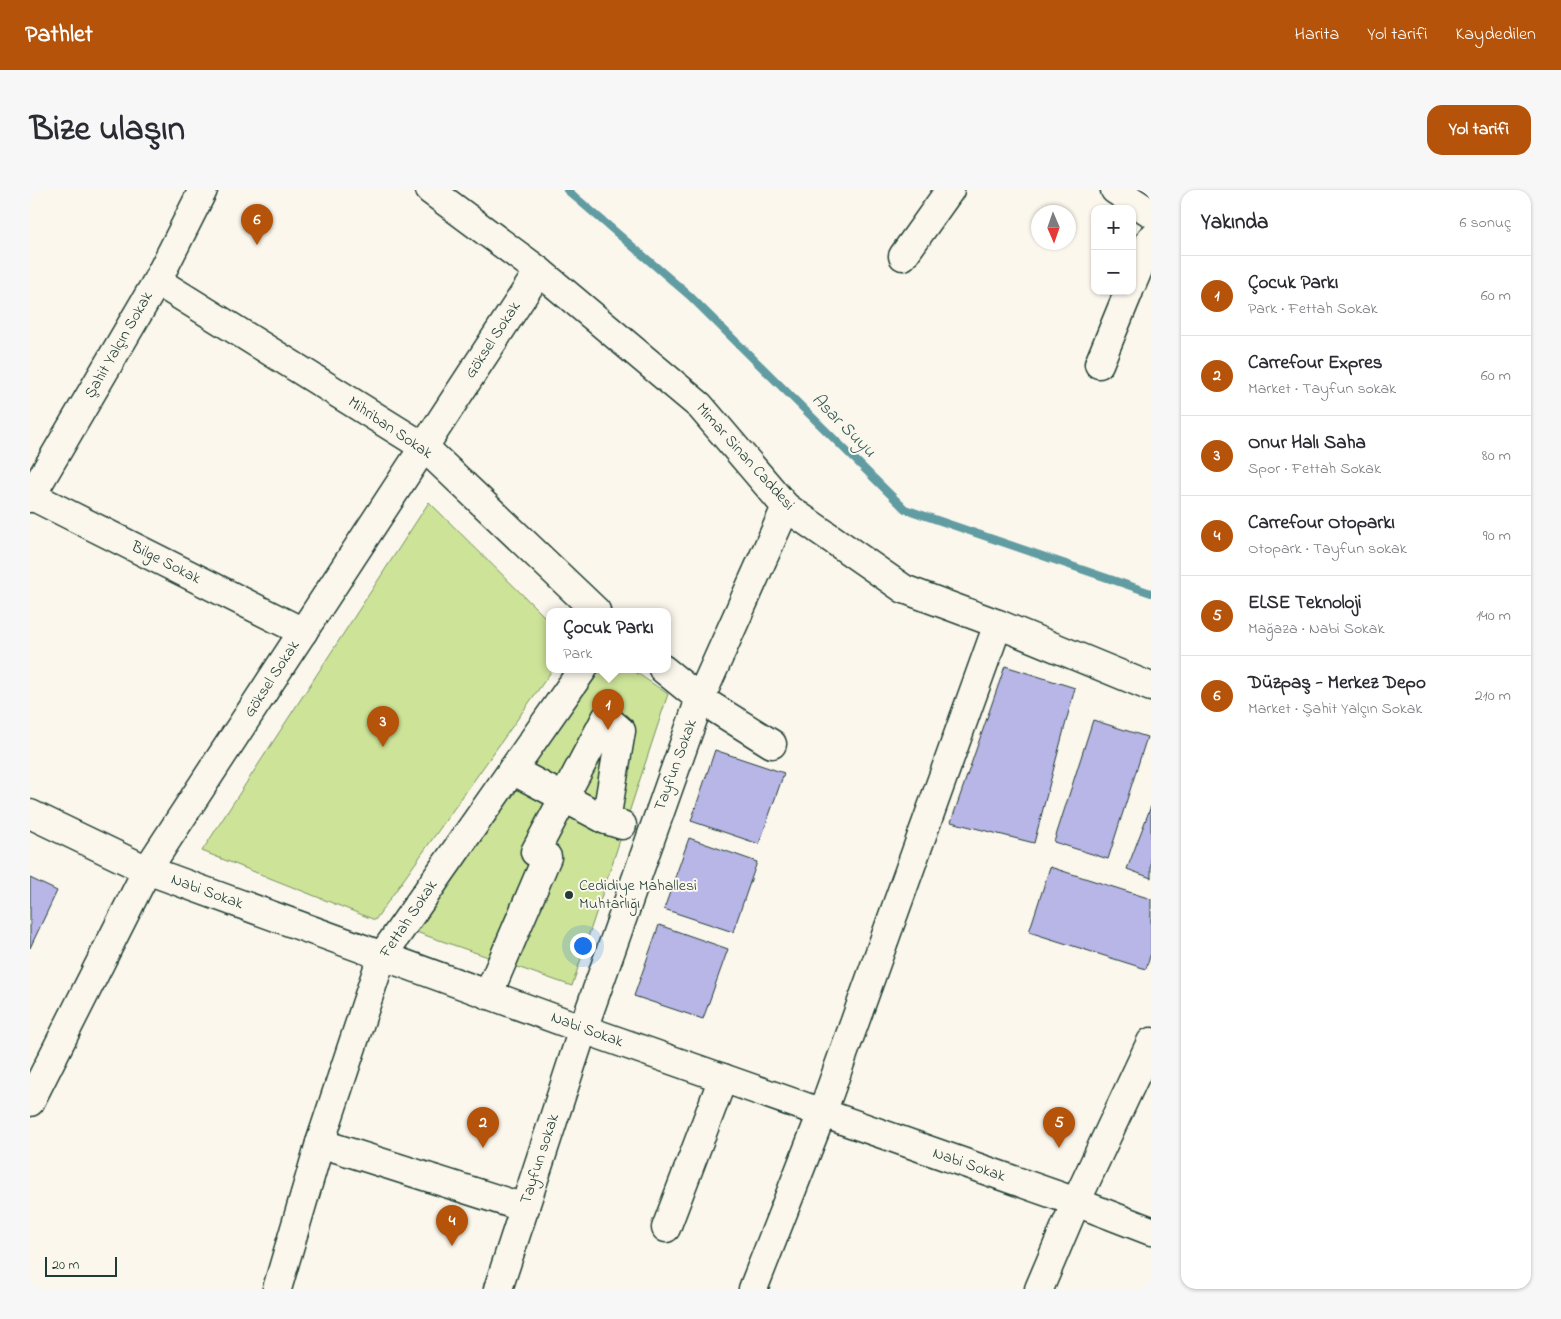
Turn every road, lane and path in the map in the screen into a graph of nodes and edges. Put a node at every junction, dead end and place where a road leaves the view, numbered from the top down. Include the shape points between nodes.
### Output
1 (203, 190) edge
2 (430, 190) edge
3 (950, 190) edge
4 (1115, 190) edge
5 (1151, 213) edge
6 (1151, 239) edge
7 (903, 256) dead end
8 (539, 271) junction
9 (1136, 275) edge
10 (157, 281) junction
11 (1127, 295) edge
12 (1099, 364) dead end
13 (424, 447) junction
14 (30, 496) edge
15 (786, 507) junction
16 (593, 608) edge
17 (998, 624) junction
18 (303, 632) junction
19 (580, 673) edge
20 (668, 673) edge
21 (1151, 687) edge
22 (700, 699) junction
23 (772, 744) dead end
24 (512, 770) junction
25 (564, 799) junction
26 (30, 814) edge
27 (147, 870) junction
28 (382, 956) junction
29 (488, 995) junction
30 (583, 1029) junction
31 (1151, 1042) edge
32 (723, 1078) junction
33 (30, 1102) edge
34 (822, 1113) junction
35 (320, 1143) junction
36 (1076, 1202) junction
37 (524, 1208) junction
38 (666, 1228) dead end
39 (1151, 1231) edge
40 (277, 1289) edge
41 (498, 1289) edge
42 (753, 1289) edge
43 (1039, 1289) edge

1 - 10 street, Şahit Yalçın Sokak
2 - 8 street, Mimar Sinan Caddesi
3 - 7 street
4 - 5 street
6 - 9 street
8 - 13 street, Göksel Sokak
8 - 15 street, Mimar Sinan Caddesi via 700,406
10 - 13 street, Mihriban Sokak
10 - 14 street, Şahit Yalçın Sokak
11 - 12 street
13 - 16 street, Mihriban Sokak
13 - 18 street, Göksel Sokak
14 - 18 street, Bilge Sokak
15 - 17 street, Mimar Sinan Caddesi via 904,589
15 - 22 street, Tayfun Sokak
17 - 21 street, Mimar Sinan Caddesi
17 - 34 street
18 - 27 street, Göksel Sokak
19 - 24 street, Fettah Sokak
20 - 22 street
22 - 23 street
22 - 30 street, Tayfun Sokak
24 - 25 street
24 - 28 street, Fettah Sokak
25 - 25 street via 606,718 621,731 614,823
25 - 29 street via 535,852 547,856
26 - 27 street, Nabi Sokak
27 - 28 street, Nabi Sokak
27 - 33 street, Göksel Sokak
28 - 29 street, Nabi Sokak
28 - 35 street, Fettah Sokak
29 - 30 street, Nabi Sokak
30 - 32 street, Nabi Sokak
30 - 37 street, Tayfun sokak
31 - 36 street
32 - 34 street, Nabi Sokak
32 - 38 street
34 - 36 street, Nabi Sokak
34 - 42 street
35 - 37 street
35 - 40 street, Fettah Sokak
36 - 39 street, Nabi Sokak
36 - 43 street
37 - 41 street, Tayfun sokak

